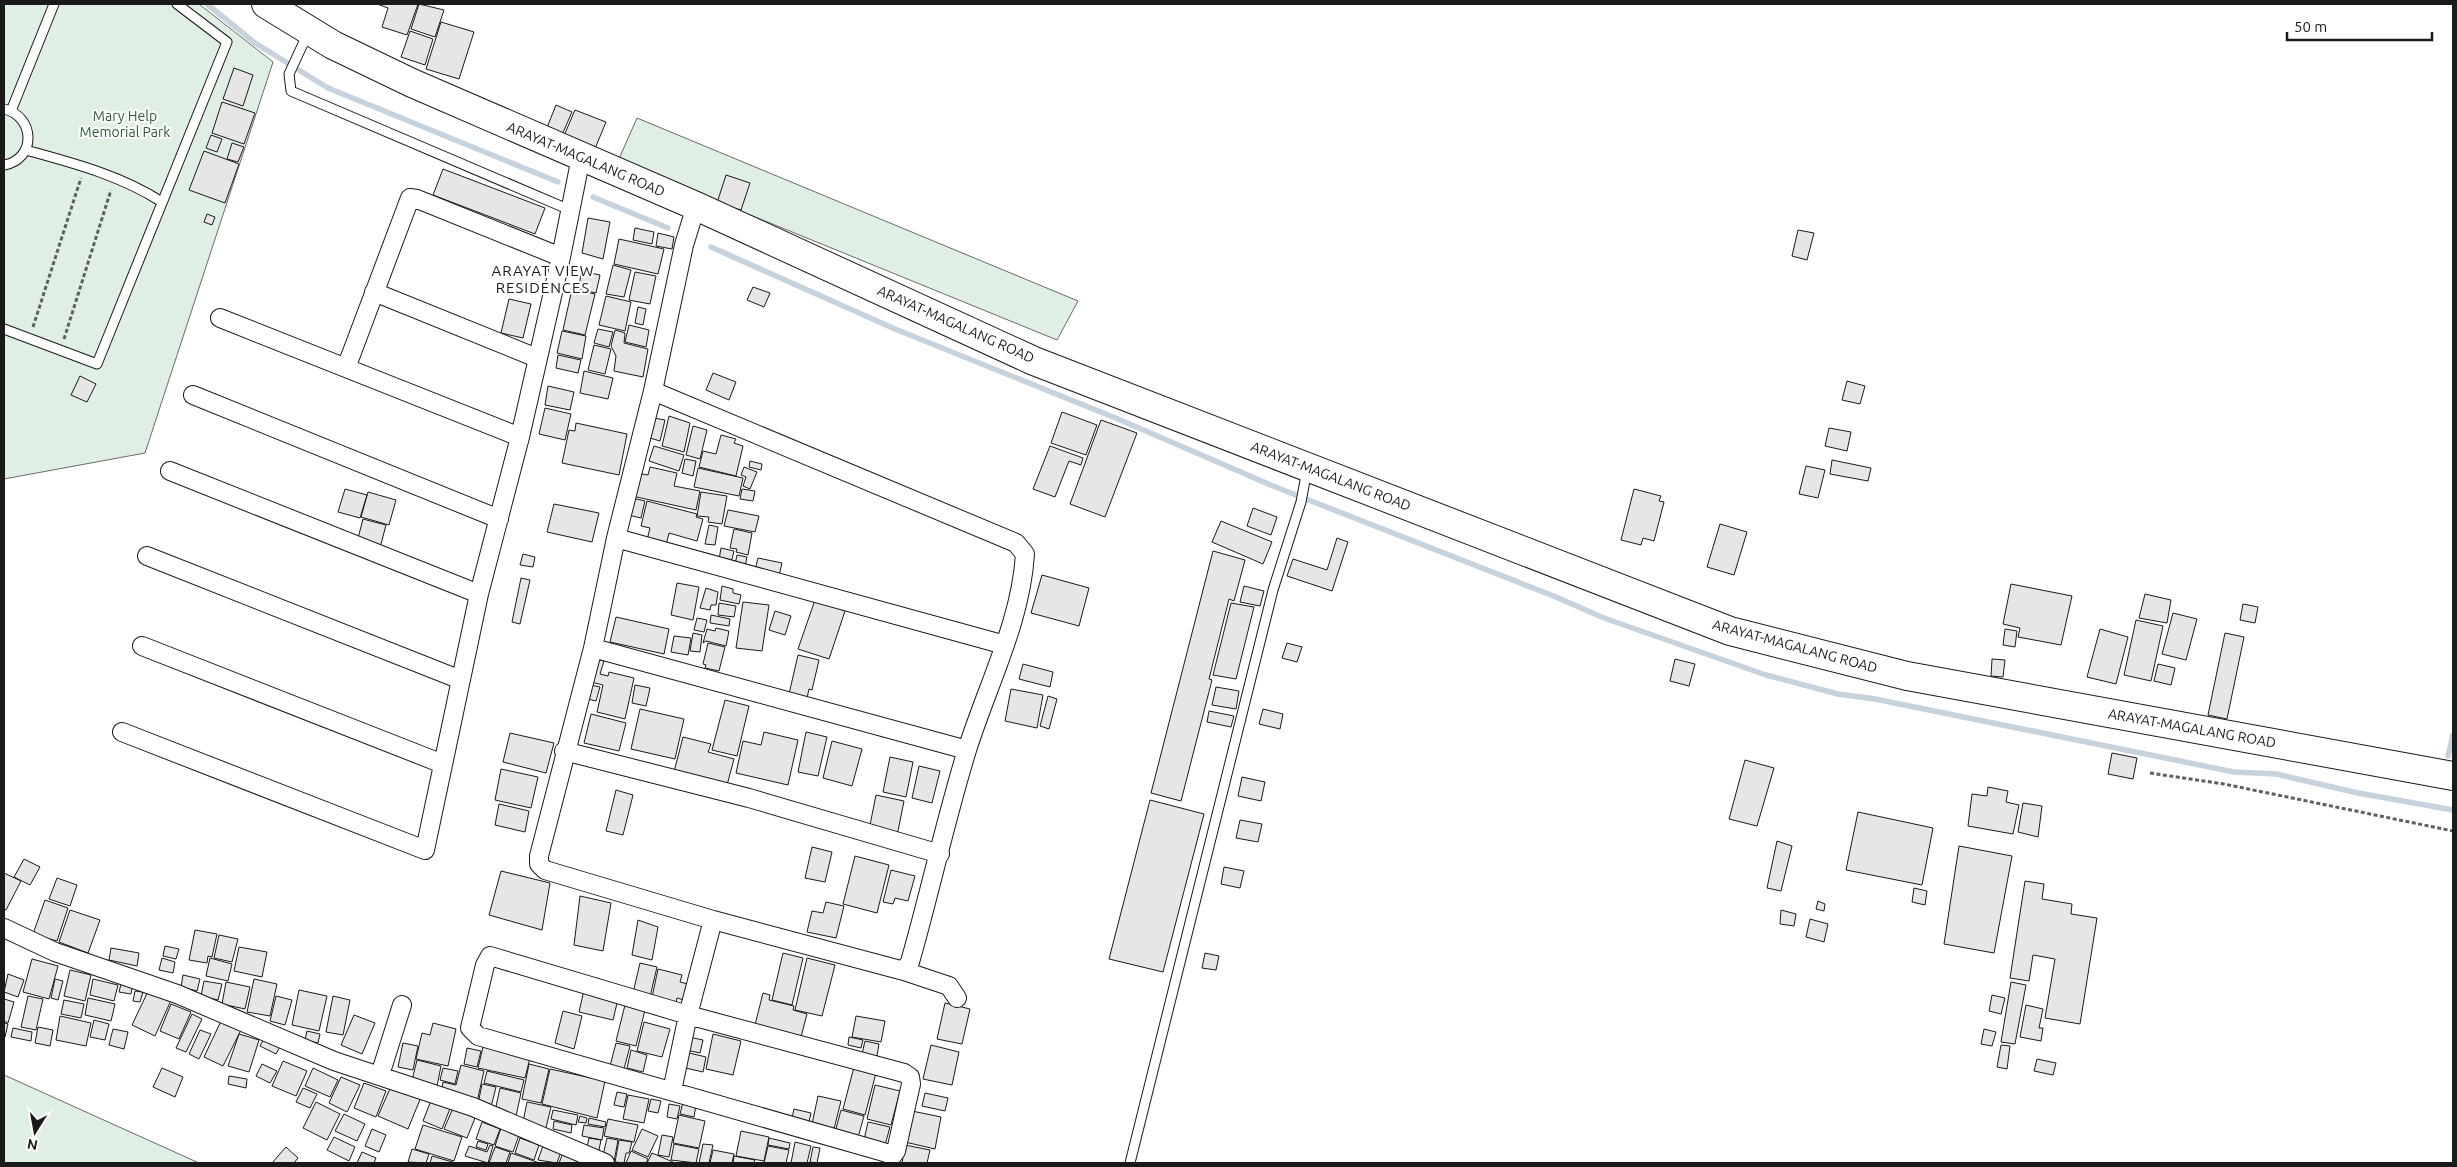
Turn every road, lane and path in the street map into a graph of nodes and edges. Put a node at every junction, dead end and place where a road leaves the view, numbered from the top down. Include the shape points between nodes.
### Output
1 (54, 4) edge
2 (177, 4) edge
3 (266, 4) edge
4 (309, 30) junction
5 (7, 110) edge
6 (26, 150) junction
7 (581, 157) junction
8 (4, 165) edge
9 (85, 166) junction
10 (115, 178) junction
11 (162, 202) junction
12 (696, 206) junction
13 (570, 210) junction
14 (561, 257) junction
15 (374, 292) junction
16 (220, 318) dead end
17 (4, 329) edge
18 (30, 337) junction
19 (60, 349) junction
20 (537, 358) junction
21 (346, 368) junction
22 (653, 391) junction
23 (193, 395) dead end
24 (520, 437) junction
25 (170, 472) dead end
26 (1306, 474) junction
27 (499, 519) junction
28 (616, 538) junction
29 (147, 556) dead end
30 (479, 594) junction
31 (1005, 644) junction
32 (142, 646) dead end
33 (593, 648) junction
34 (461, 680) junction
35 (122, 732) dead end
36 (967, 750) junction
37 (564, 751) junction
38 (443, 764) junction
39 (2150, 773) dead end
40 (2453, 776) edge
41 (2453, 831) edge
42 (940, 854) junction
43 (713, 920) junction
44 (4, 928) edge
45 (904, 971) junction
46 (957, 998) dead end
47 (402, 1005) dead end
48 (688, 1015) junction
49 (380, 1075) junction
50 (672, 1091) junction
51 (605, 1163) edge
52 (1130, 1163) edge

1 - 5 lane
2 - 11 lane via 227,42
3 - 4 main road, ARAYAT-MAGALANG ROAD
4 - 7 main road, ARAYAT-MAGALANG ROAD via 412,83
4 - 13 lane via 289,74 290,90
5 - 6 lane via 25,123 29,141
6 - 8 lane via 20,158
6 - 9 lane
7 - 12 main road, ARAYAT-MAGALANG ROAD
7 - 13 street
9 - 10 lane
9 - 18 path
10 - 11 lane
10 - 19 path
11 - 19 lane via 97,364
12 - 22 street via 684,245
12 - 26 main road, ARAYAT-MAGALANG ROAD via 1034,361
13 - 14 street
14 - 15 street via 410,198
14 - 20 street
15 - 20 street
15 - 21 street
16 - 21 street
17 - 18 lane
18 - 19 lane
20 - 24 street
21 - 24 street
22 - 28 street
22 - 31 street via 1016,542 1025,554 1024,575
23 - 27 street
24 - 27 street
25 - 30 street
26 - 40 main road, ARAYAT-MAGALANG ROAD via 1730,631 1907,676
26 - 52 lane via 1273,590
27 - 30 street
28 - 31 street
28 - 33 street
29 - 34 street
30 - 34 street
31 - 36 street
32 - 38 street
33 - 36 street
33 - 37 street
34 - 38 street
35 - 38 street via 425,850
36 - 42 street
37 - 42 street via 749,798
37 - 43 street via 539,856 539,864 544,870
39 - 41 path via 2224,784
42 - 45 street via 910,962
43 - 45 street
43 - 48 street
44 - 49 street via 55,952 177,994 334,1062
45 - 46 street via 949,986
47 - 49 street
48 - 50 street
48 - 50 street via 490,956 470,1028 478,1036
48 - 50 street via 904,1073 910,1077 911,1084 896,1151 892,1155
49 - 51 street via 473,1107

